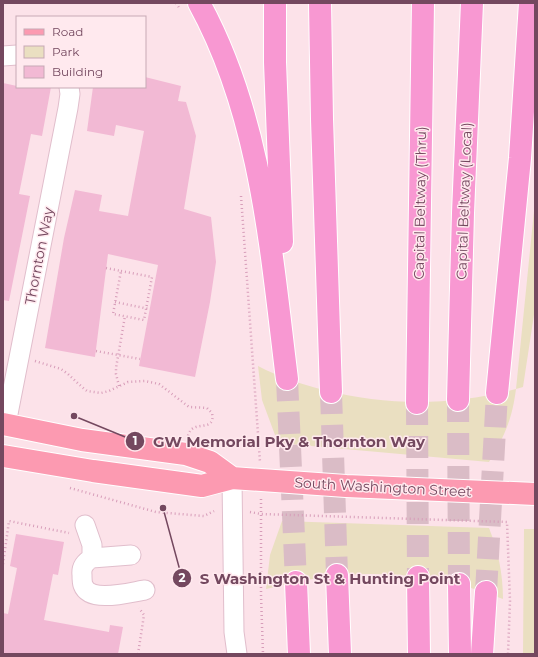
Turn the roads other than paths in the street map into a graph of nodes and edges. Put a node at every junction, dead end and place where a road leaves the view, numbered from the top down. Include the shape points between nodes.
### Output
1 (199, 3) edge
2 (275, 3) edge
3 (316, 3) edge
4 (320, 3) edge
5 (423, 3) edge
6 (472, 3) edge
7 (530, 3) edge
8 (16, 55) edge
9 (3, 56) edge
10 (69, 88) edge
11 (535, 103) edge
12 (322, 119) junction
13 (520, 158) junction
14 (331, 392) tunnel mouth
15 (497, 394) tunnel mouth
16 (458, 400) tunnel mouth
17 (416, 403) tunnel mouth
18 (5, 424) edge
19 (3, 456) edge
20 (232, 478) junction
21 (535, 494) edge
22 (85, 525) dead end
23 (131, 555) dead end
24 (92, 558) junction
25 (337, 575) tunnel mouth
26 (418, 577) tunnel mouth
27 (296, 582) tunnel mouth
28 (459, 584) tunnel mouth
29 (145, 590) dead end
30 (486, 592) tunnel mouth
31 (237, 654) edge
32 (299, 654) edge
33 (340, 654) edge
34 (419, 654) edge
35 (460, 654) edge
36 (482, 654) edge

1 - 2 highway via 232,78 254,152 272,257 287,379
3 - 12 highway
4 - 12 highway
5 - 17 highway, Capital Beltway (Thru)
6 - 16 highway, Capital Beltway (Local)
7 - 13 highway
8 - 9 street
10 - 18 street, Thornton Way via 68,108
11 - 13 highway
12 - 14 highway
13 - 15 highway
18 - 20 main road via 82,440 186,454 210,462
19 - 20 main road, South Washington Street via 202,486
20 - 21 main road, South Washington Street
20 - 31 street via 234,632
22 - 24 street via 92,545
23 - 24 street
24 - 29 street via 86,561 81,570 83,585 88,591 109,596
25 - 33 highway
26 - 34 highway
27 - 32 highway
28 - 35 highway
30 - 36 highway

